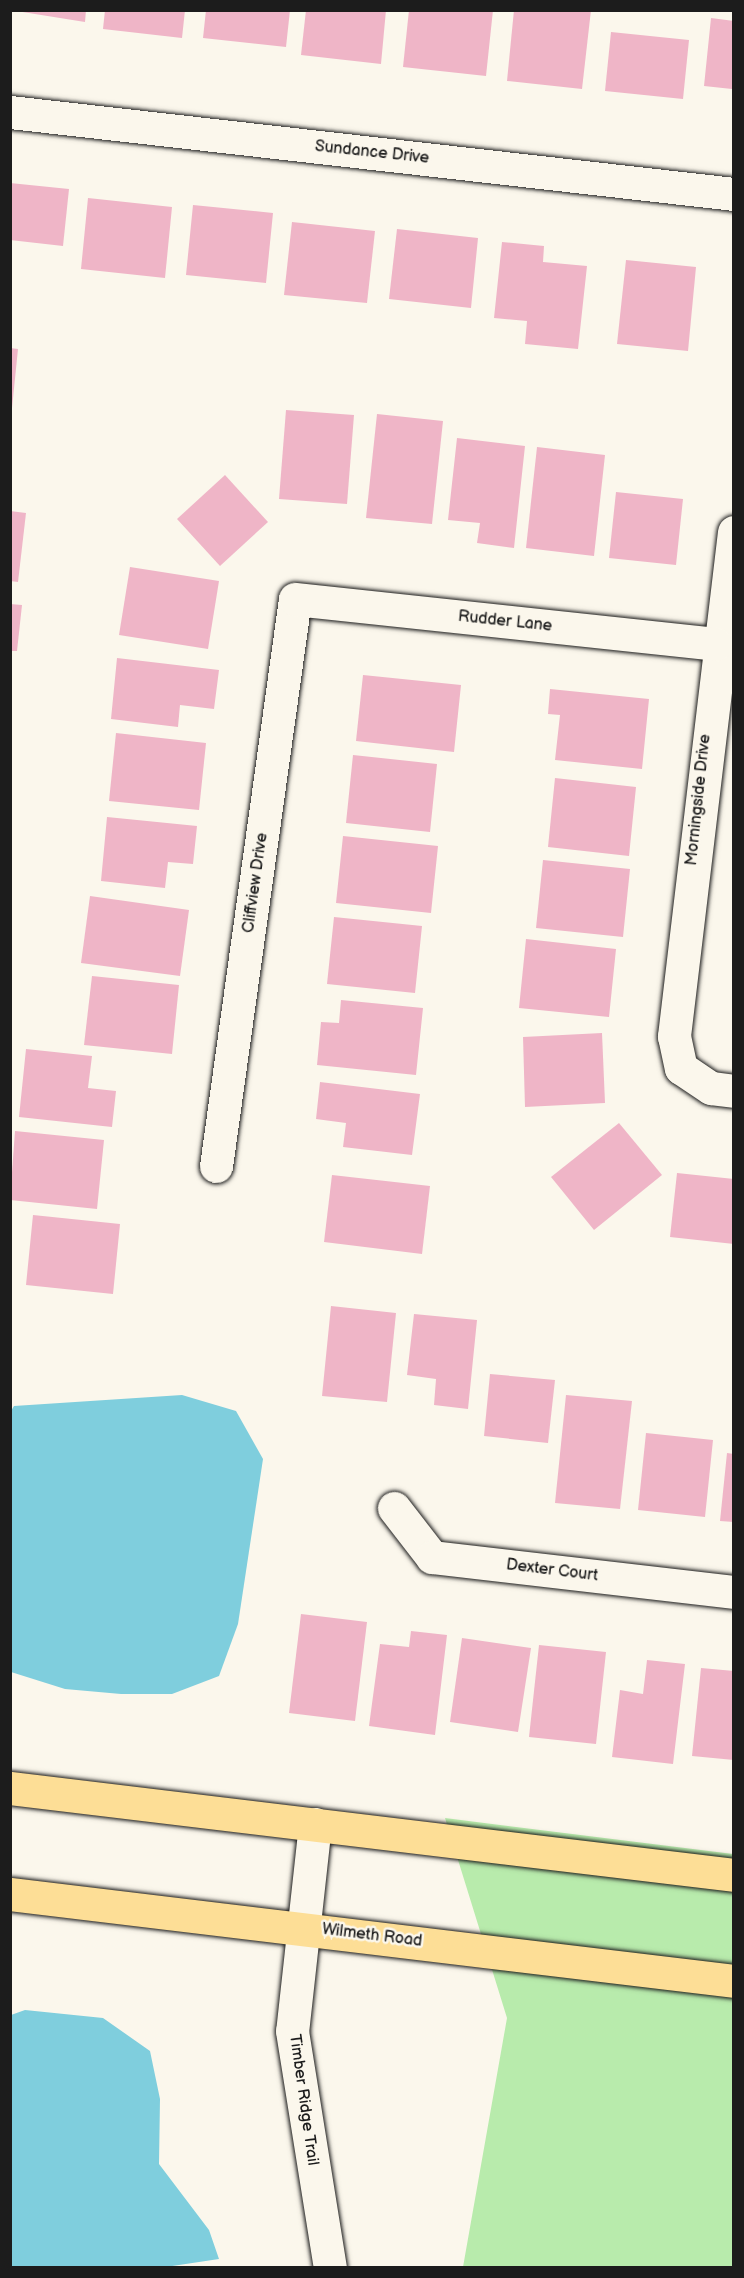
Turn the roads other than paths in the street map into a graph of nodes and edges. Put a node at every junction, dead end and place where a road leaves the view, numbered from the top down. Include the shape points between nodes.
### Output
1 (10, 112) edge
2 (734, 194) edge
3 (734, 532) edge
4 (295, 599) joint
5 (716, 644) junction
6 (734, 1091) edge
7 (216, 1166) dead end
8 (394, 1508) dead end
9 (734, 1592) edge
10 (10, 1788) edge
11 (315, 1824) junction
12 (734, 1875) edge
13 (10, 1894) edge
14 (302, 1928) junction
15 (734, 1982) edge
16 (330, 2268) edge

1 - 2 street, Sundance Drive
3 - 5 street, Morningside Drive
4 - 5 street, Rudder Lane
4 - 7 street, Cliffview Drive
5 - 6 street, Morningside Drive via 674,1036 681,1068 711,1088
8 - 9 street, Dexter Court via 432,1557
10 - 11 main road
11 - 12 main road
11 - 14 street, Timber Ridge Trail
13 - 14 main road, Wilmeth Road
14 - 15 main road, Wilmeth Road
14 - 16 street, Timber Ridge Trail via 294,1999 295,2064

